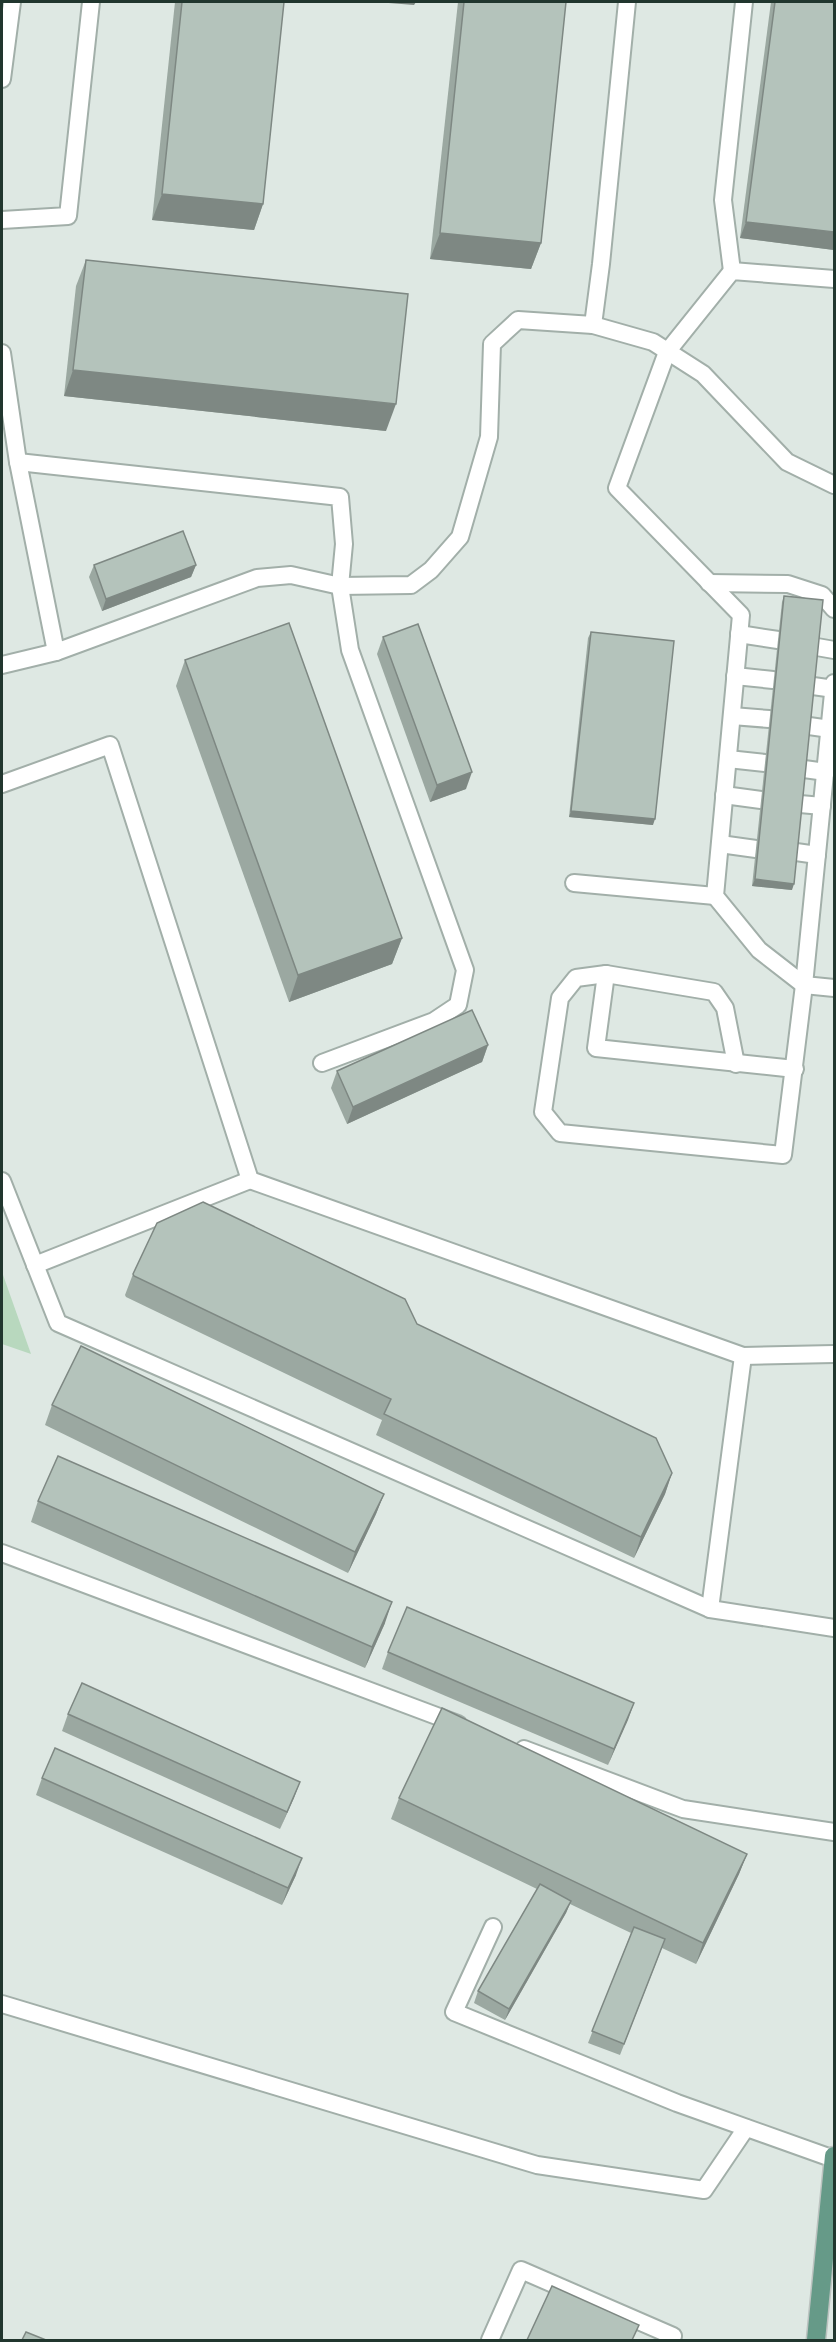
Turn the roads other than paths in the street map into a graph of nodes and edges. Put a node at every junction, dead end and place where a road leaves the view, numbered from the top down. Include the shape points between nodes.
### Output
1 (12, 2) edge
2 (91, 2) edge
3 (627, 2) edge
4 (744, 2) edge
5 (2, 79) edge
6 (2, 220) edge
7 (732, 271) junction
8 (834, 279) edge
9 (593, 325) junction
10 (667, 351) junction
11 (2, 353) edge
12 (18, 462) junction
13 (834, 485) edge
14 (709, 582) junction
15 (340, 586) junction
16 (834, 609) edge
17 (739, 634) junction
18 (778, 640) edge
19 (817, 646) edge
20 (834, 650) edge
21 (56, 652) junction
22 (2, 664) edge
23 (735, 676) junction
24 (773, 680) edge
25 (834, 683) edge
26 (813, 686) edge
27 (834, 689) edge
28 (732, 716) junction
29 (770, 719) edge
30 (809, 726) edge
31 (830, 729) junction
32 (728, 759) junction
33 (765, 763) edge
34 (804, 769) edge
35 (826, 772) junction
36 (2, 784) edge
37 (724, 795) junction
38 (761, 800) edge
39 (800, 804) edge
40 (822, 806) junction
41 (720, 844) junction
42 (756, 849) edge
43 (796, 852) edge
44 (817, 855) junction
45 (574, 883) dead end
46 (715, 896) junction
47 (606, 974) junction
48 (804, 985) junction
49 (834, 988) edge
50 (322, 1063) dead end
51 (736, 1064) junction
52 (795, 1069) junction
53 (250, 1180) junction
54 (2, 1181) edge
55 (35, 1265) junction
56 (834, 1353) edge
57 (743, 1356) junction
58 (2, 1553) edge
59 (710, 1609) junction
60 (834, 1628) edge
61 (471, 1729) edge
62 (504, 1742) edge
63 (834, 1833) edge
64 (493, 1927) dead end
65 (2, 2004) edge
66 (746, 2128) junction
67 (834, 2157) edge
68 (490, 2340) edge
69 (671, 2340) edge
70 (816, 2340) edge

1 - 5 lane
2 - 6 lane via 68,216
3 - 9 lane
4 - 7 lane via 723,200
7 - 8 lane
7 - 10 lane
9 - 10 lane via 653,342
9 - 15 lane via 518,320 492,344 489,437 459,537 432,570 411,585
10 - 13 lane via 703,374 787,462
10 - 14 lane via 617,488
11 - 12 lane
12 - 15 lane via 340,497 344,544
12 - 21 lane
14 - 16 lane via 788,584 822,595
14 - 17 lane via 741,615
15 - 21 lane via 291,575 257,578
15 - 50 lane via 350,650 465,970 458,1005 434,1021
17 - 18 lane
17 - 23 lane
19 - 20 lane
21 - 22 lane
23 - 24 lane
23 - 28 lane
25 - 27 lane
26 - 27 lane
27 - 31 lane
28 - 29 lane
28 - 32 lane
30 - 31 lane
31 - 35 lane
32 - 33 lane
32 - 37 lane
34 - 35 lane
35 - 40 lane
36 - 53 lane via 110,746
37 - 38 lane
37 - 41 lane
39 - 40 lane
40 - 44 lane
41 - 42 lane
41 - 46 lane
43 - 44 lane
44 - 48 lane
45 - 46 lane
46 - 48 lane via 759,950
47 - 51 lane via 714,992 725,1008
47 - 51 lane via 596,1048
47 - 52 lane via 576,978 560,998 543,1112 560,1133 783,1155
48 - 49 lane
48 - 52 lane
51 - 52 lane
53 - 55 lane
53 - 57 lane
54 - 55 lane
55 - 59 lane via 58,1323
56 - 57 lane
57 - 59 lane
58 - 61 lane
59 - 60 lane
62 - 63 lane via 683,1809
64 - 66 lane via 454,2012
65 - 66 lane via 537,2165 704,2190
66 - 67 lane
67 - 70 main road
68 - 69 lane via 521,2270 673,2336

